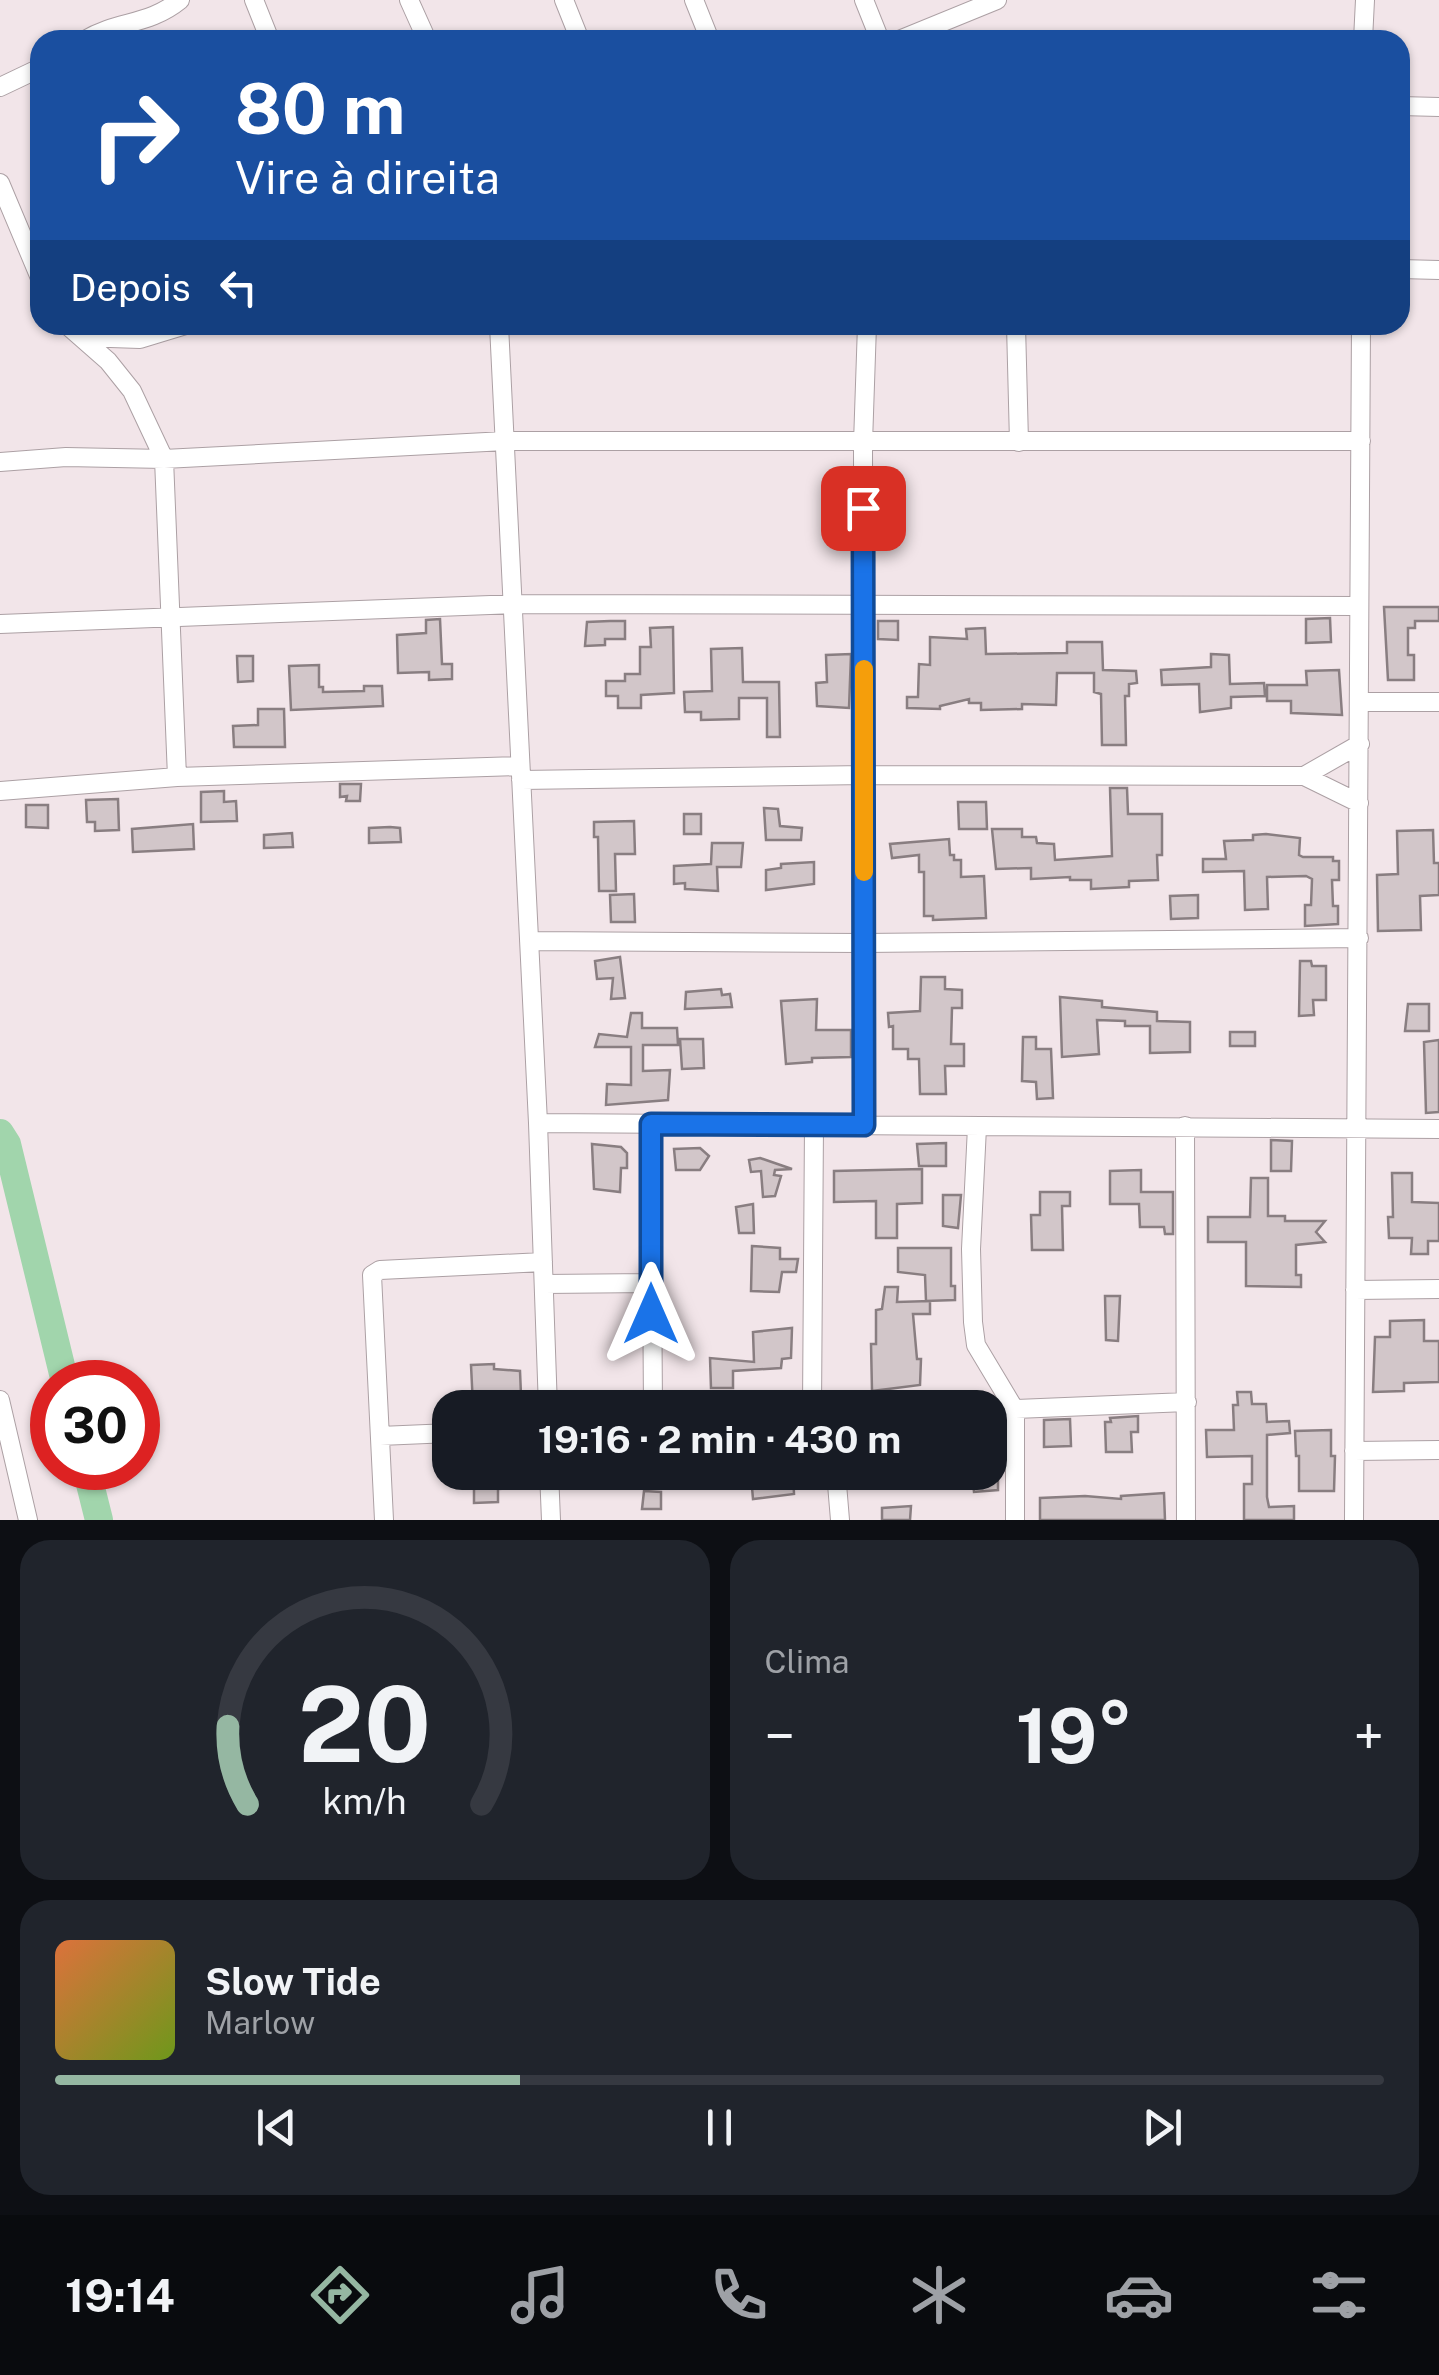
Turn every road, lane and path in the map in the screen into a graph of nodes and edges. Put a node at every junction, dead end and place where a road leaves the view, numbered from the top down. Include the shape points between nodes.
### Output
1 (180, 0) edge
2 (254, 0) edge
3 (409, 0) edge
4 (564, 0) edge
5 (694, 0) edge
6 (864, 0) edge
7 (997, 0) edge
8 (1365, 0) edge
9 (108, 30) edge
10 (266, 30) edge
11 (422, 30) edge
12 (576, 30) edge
13 (706, 30) edge
14 (876, 30) edge
15 (924, 30) edge
16 (1364, 30) edge
17 (30, 73) edge
18 (0, 87) edge
19 (1410, 106) edge
20 (1439, 107) edge
21 (0, 183) edge
22 (30, 254) edge
23 (1410, 270) edge
24 (1439, 270) edge
25 (79, 335) edge
26 (107, 335) edge
27 (153, 335) edge
28 (499, 335) edge
29 (867, 335) edge
30 (1016, 335) edge
31 (1361, 335) edge
32 (504, 441) junction
33 (1361, 441) junction
34 (1020, 442) junction
35 (863, 443) junction
36 (164, 459) junction
37 (0, 462) edge
38 (514, 604) junction
39 (863, 606) junction
40 (1358, 606) junction
41 (169, 619) junction
42 (0, 624) edge
43 (1360, 702) junction
44 (1439, 702) edge
45 (1360, 744) junction
46 (521, 773) junction
47 (865, 775) junction
48 (1304, 776) junction
49 (177, 777) junction
50 (0, 790) edge
51 (1360, 803) junction
52 (1359, 938) junction
53 (530, 940) junction
54 (864, 943) junction
55 (538, 1123) junction
56 (651, 1124) junction
57 (814, 1125) junction
58 (864, 1125) junction
59 (977, 1126) junction
60 (1185, 1126) junction
61 (1439, 1129) edge
62 (1357, 1130) junction
63 (543, 1262) junction
64 (650, 1283) junction
65 (544, 1284) junction
66 (1355, 1290) junction
67 (1439, 1290) edge
68 (547, 1390) edge
69 (652, 1390) edge
70 (812, 1390) edge
71 (0, 1400) edge
72 (1187, 1402) junction
73 (1007, 1410) edge
74 (1015, 1410) junction
75 (432, 1434) edge
76 (380, 1436) junction
77 (1439, 1450) edge
78 (1354, 1452) junction
79 (550, 1490) edge
80 (838, 1490) edge
81 (28, 1520) edge
82 (384, 1520) edge
83 (550, 1520) edge
84 (840, 1520) edge
85 (1015, 1520) edge
86 (1186, 1520) edge
87 (1354, 1520) edge

1 - 9 street via 162,15
2 - 10 street
3 - 11 street
4 - 12 street
5 - 13 street
6 - 14 street
7 - 15 street
8 - 16 street
17 - 18 street
19 - 20 street
21 - 22 street
23 - 24 street
25 - 36 street via 132,391
26 - 27 street
28 - 32 street
29 - 35 street
30 - 34 street
31 - 33 street
32 - 35 street
32 - 36 street
32 - 38 street
33 - 34 street
33 - 40 street
34 - 35 street
35 - 39 street
36 - 37 street
36 - 41 street
38 - 39 street
38 - 41 street
38 - 46 street
39 - 40 street
39 - 47 street
40 - 43 street
41 - 42 street
41 - 49 street
43 - 44 street
43 - 45 street
45 - 48 street
45 - 51 street
46 - 47 street
46 - 49 street
46 - 53 street
47 - 48 street
47 - 54 street
48 - 51 street
49 - 50 street
51 - 52 street
52 - 54 street
52 - 62 street
53 - 54 street
53 - 55 street
54 - 58 street
55 - 56 street
55 - 63 street
56 - 57 street
56 - 64 street
57 - 58 street
57 - 70 street
58 - 59 street
59 - 60 street
59 - 74 street via 974,1334
60 - 62 street
60 - 72 street
61 - 62 street
62 - 66 street
63 - 65 street
63 - 76 street via 375,1270
64 - 65 street
64 - 69 street
65 - 68 street
66 - 67 street
66 - 78 street
71 - 81 street
72 - 74 street
72 - 86 street
73 - 74 street
74 - 85 street
75 - 76 street
76 - 82 street
77 - 78 street
78 - 87 street
79 - 83 street
80 - 84 street

